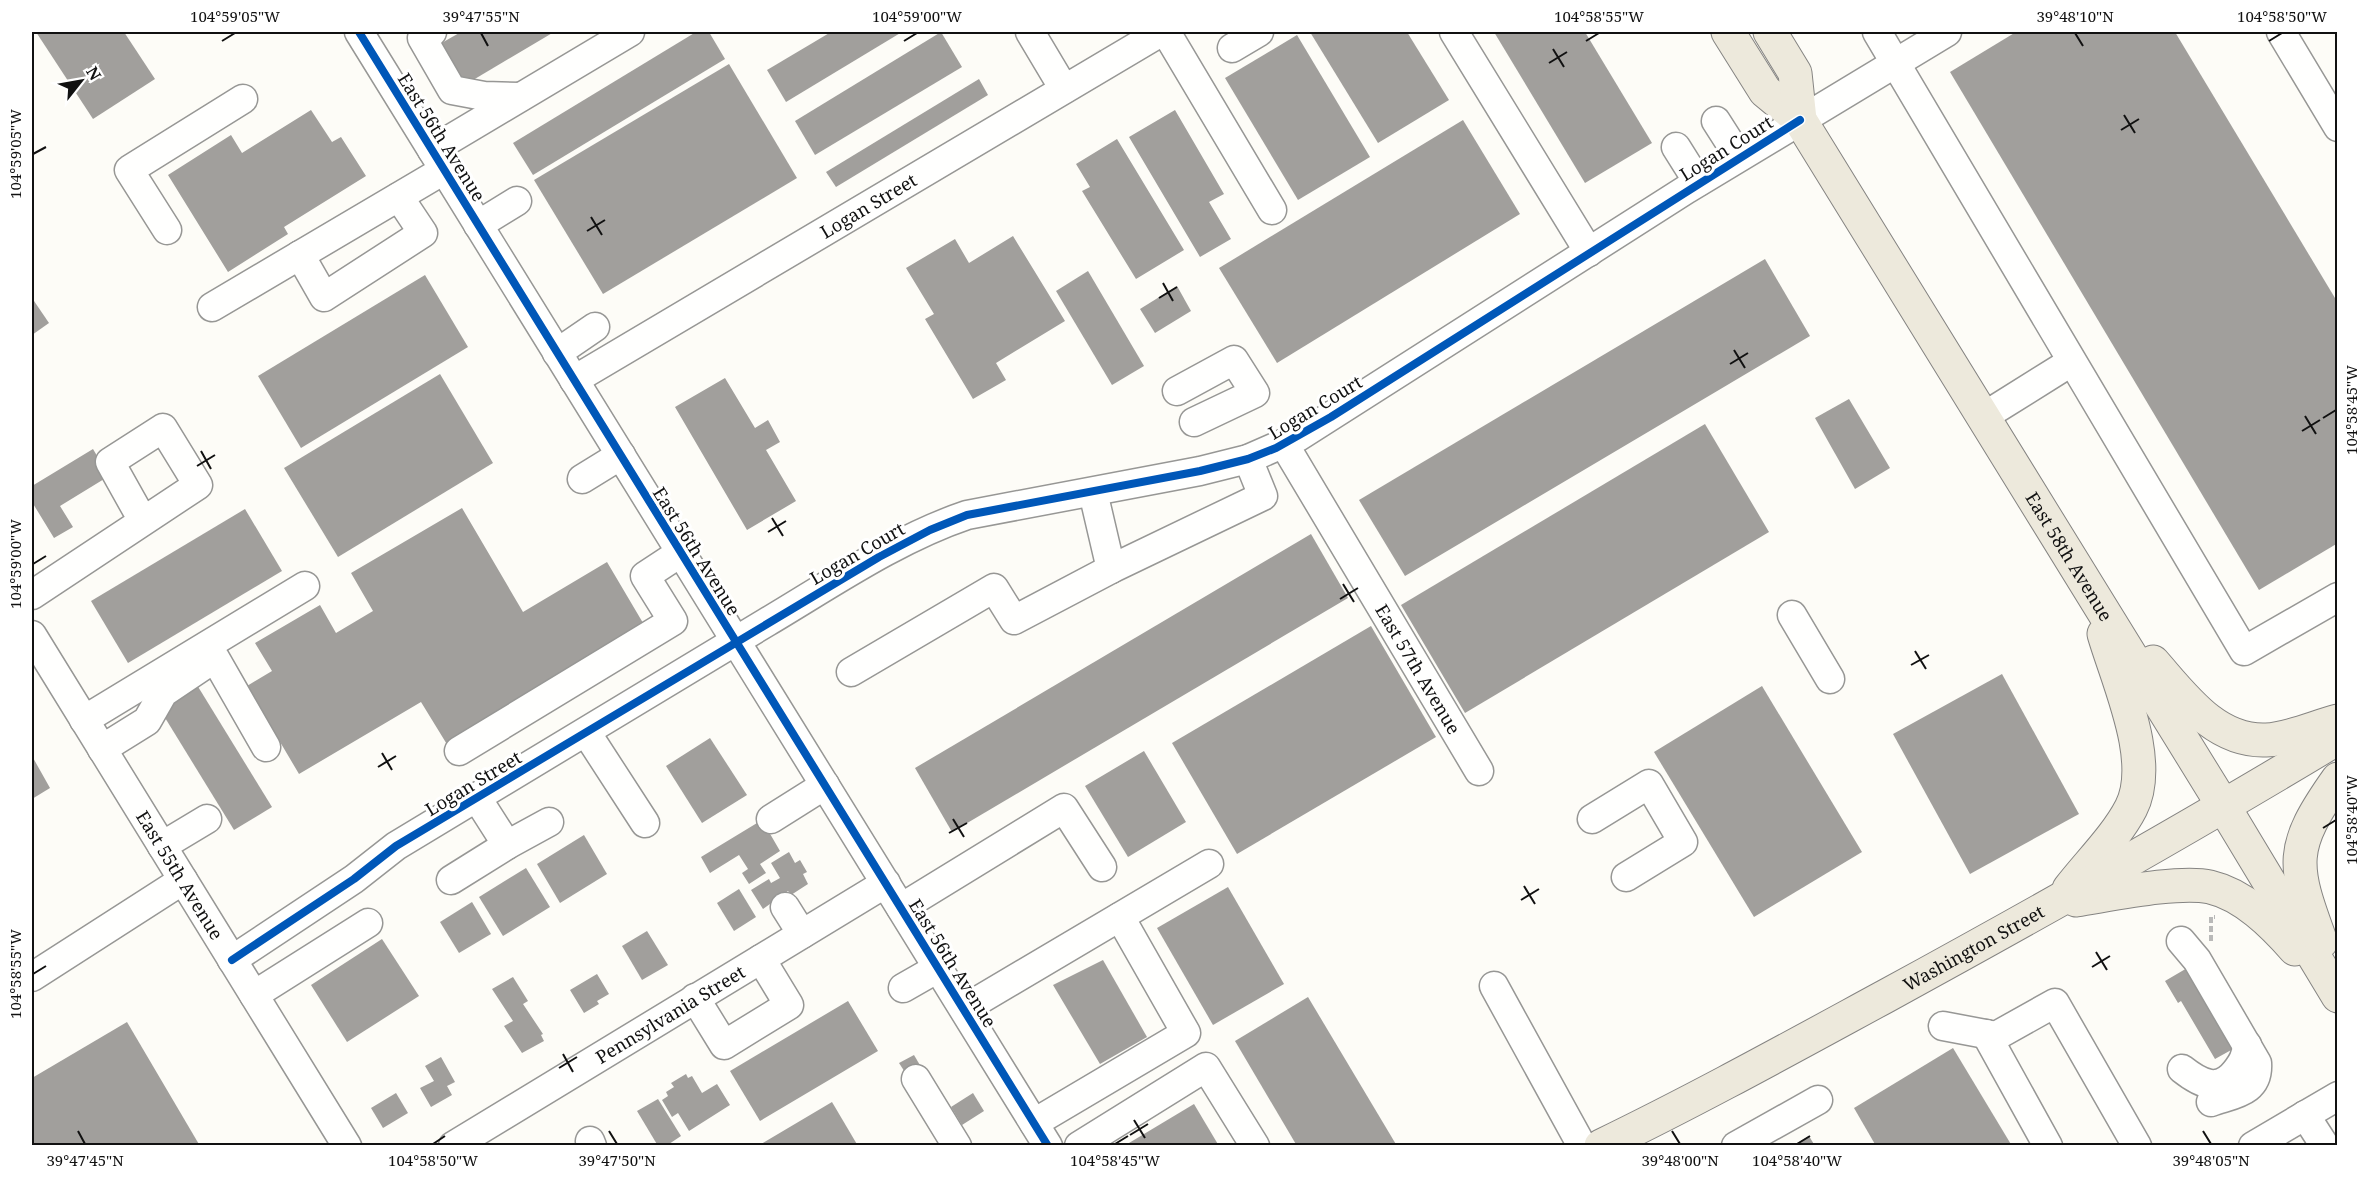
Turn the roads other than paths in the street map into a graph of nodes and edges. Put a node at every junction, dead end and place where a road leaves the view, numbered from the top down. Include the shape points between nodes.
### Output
1 (359, 32) edge
2 (432, 32) edge
3 (630, 32) edge
4 (1030, 32) edge
5 (1161, 32) edge
6 (1166, 32) edge
7 (1259, 32) edge
8 (1454, 32) edge
9 (1728, 32) edge
10 (1770, 32) edge
11 (1877, 32) edge
12 (1947, 32) edge
13 (2281, 32) edge
14 (1232, 48) dead end
15 (1895, 62) junction
16 (1064, 89) junction
17 (520, 97) junction
18 (243, 99) dead end
19 (1800, 120) junction
20 (1716, 121) dead end
21 (2337, 127) edge
22 (1676, 147) dead end
23 (1739, 157) junction
24 (438, 160) junction
25 (1698, 182) junction
26 (399, 197) junction
27 (517, 201) dead end
28 (1272, 210) dead end
29 (478, 225) junction
30 (167, 230) dead end
31 (1589, 252) junction
32 (300, 255) junction
33 (212, 307) dead end
34 (596, 327) dead end
35 (557, 353) junction
36 (2071, 362) junction
37 (574, 380) junction
38 (1177, 391) dead end
39 (1983, 417) junction
40 (1194, 422) dead end
41 (1284, 444) junction
42 (621, 455) junction
43 (1248, 459) junction
44 (582, 479) dead end
45 (1093, 492) junction
46 (143, 521) dead end
47 (680, 553) junction
48 (1111, 569) junction
49 (305, 586) dead end
50 (2092, 593) junction
51 (32, 595) edge
52 (2337, 597) edge
53 (1792, 615) dead end
54 (32, 635) edge
55 (735, 641) junction
56 (851, 672) dead end
57 (1830, 679) dead end
58 (84, 720) junction
59 (2337, 721) edge
60 (586, 732) junction
61 (2337, 738) edge
62 (266, 747) dead end
63 (102, 749) junction
64 (459, 751) dead end
65 (1479, 771) dead end
66 (2337, 779) edge
67 (825, 785) junction
68 (477, 798) junction
69 (2224, 807) junction
70 (207, 819) dead end
71 (771, 819) dead end
72 (1592, 819) dead end
73 (549, 822) dead end
74 (645, 823) dead end
75 (507, 845) junction
76 (162, 846) junction
77 (1209, 864) dead end
78 (1102, 867) dead end
79 (1626, 877) dead end
80 (183, 880) junction
81 (451, 880) dead end
82 (885, 883) junction
83 (2059, 902) junction
84 (785, 907) dead end
85 (901, 908) junction
86 (1120, 917) junction
87 (368, 923) dead end
88 (802, 934) junction
89 (2195, 942) road end
90 (760, 959) junction
91 (232, 960) junction
92 (938, 968) junction
93 (32, 977) edge
94 (1494, 986) dead end
95 (903, 988) dead end
96 (2337, 989) edge
97 (254, 995) junction
98 (695, 998) junction
99 (2337, 998) edge
100 (964, 1009) junction
101 (1942, 1026) dead end
102 (1986, 1034) junction
103 (2247, 1044) junction
104 (2182, 1069) dead end
105 (916, 1079) dead end
106 (2337, 1096) edge
107 (1818, 1100) dead end
108 (2211, 1102) dead end
109 (2305, 1115) junction
110 (1036, 1137) edge
111 (347, 1146) edge
112 (453, 1146) edge
113 (957, 1146) edge
114 (1079, 1146) edge
115 (1255, 1146) edge
116 (1581, 1146) edge
117 (1601, 1146) edge
118 (1736, 1146) edge
119 (2048, 1146) edge
120 (2137, 1146) edge
121 (2253, 1146) edge
122 (2325, 1146) edge

1 - 24 street, East 56th Avenue
2 - 17 street via 422,38 452,90
3 - 17 street
4 - 16 street
5 - 16 street, Logan Street
6 - 28 street
7 - 14 street
8 - 31 street
9 - 19 main road, East 58th Avenue via 1765,91
10 - 19 main road, East 58th Avenue via 1795,73
11 - 15 street
12 - 15 street, Logan Court
13 - 21 street
15 - 19 street, Logan Court
15 - 36 street
16 - 37 street, Logan Street
17 - 24 street
18 - 30 street via 129,170
19 - 23 street, Logan Court
19 - 39 main road, East 58th Avenue
20 - 23 street
22 - 25 street
23 - 25 street, Logan Court
24 - 26 street
24 - 29 street, East 56th Avenue
25 - 31 street, Logan Court
26 - 32 street
26 - 32 street via 423,233 324,297
27 - 29 street
29 - 35 street, East 56th Avenue
31 - 41 street, Logan Court
32 - 33 street
34 - 35 street
35 - 37 street, East 56th Avenue
36 - 39 street
36 - 52 street via 2244,651
37 - 42 street, East 56th Avenue
38 - 40 street via 1234,360 1255,393
39 - 50 main road, East 58th Avenue
41 - 43 street, Logan Court
41 - 65 street, East 57th Avenue
42 - 44 street
42 - 47 street, East 56th Avenue
43 - 45 street, Logan Court
43 - 48 street via 1263,496
45 - 48 street
45 - 55 street, Logan Court via 948,522 879,556
46 - 51 street
47 - 55 street, East 56th Avenue
47 - 64 street via 645,576 673,621
48 - 56 street via 1014,620 994,588
49 - 58 street
50 - 59 main road via 2191,705 2236,736 2266,740
50 - 69 main road, East 58th Avenue
50 - 83 main road via 2136,744 2139,774 2131,808
53 - 57 street
54 - 58 street, East 55th Avenue
55 - 60 street, Logan Street
55 - 67 street, East 56th Avenue
58 - 63 street, East 55th Avenue
60 - 68 street, Logan Street
60 - 74 street
61 - 69 main road, Washington Street
62 - 63 street via 215,658 163,693 147,721
63 - 76 street, East 55th Avenue
66 - 96 main road via 2312,815 2299,854 2304,889
67 - 71 street
67 - 82 street, East 56th Avenue
68 - 75 street
68 - 91 street, Logan Street via 396,846 354,879
69 - 83 main road, Washington Street
69 - 99 main road, East 58th Avenue
70 - 76 street
72 - 79 street via 1649,784 1683,842
73 - 75 street
75 - 81 street
76 - 80 street, East 55th Avenue
77 - 86 street
78 - 85 street via 1064,808
80 - 91 street, East 55th Avenue
80 - 93 street
82 - 85 street, East 56th Avenue
82 - 88 street, Pennsylvania Street
83 - 99 main road via 2185,886 2233,895 2272,925
83 - 117 main road, Washington Street
84 - 88 street
85 - 92 street, East 56th Avenue
86 - 100 street
86 - 110 street via 1186,1033
87 - 97 street
88 - 90 street, Pennsylvania Street
89 - 103 street via 2197,960
90 - 98 street, Pennsylvania Street
90 - 98 street via 789,1005 724,1045
91 - 97 street, East 55th Avenue
92 - 95 street
92 - 100 street, East 56th Avenue
94 - 116 street
97 - 111 street, East 55th Avenue
98 - 112 street, Pennsylvania Street
100 - 110 street, East 56th Avenue
101 - 102 street
102 - 119 street
102 - 120 street via 1996,1036 2055,1003
103 - 104 street via 2244,1061 2224,1083 2216,1086 2198,1082
103 - 108 street via 2257,1063 2255,1082 2239,1094
105 - 113 street
106 - 109 street
107 - 118 street
109 - 121 street
109 - 122 street
114 - 115 street via 1206,1067

